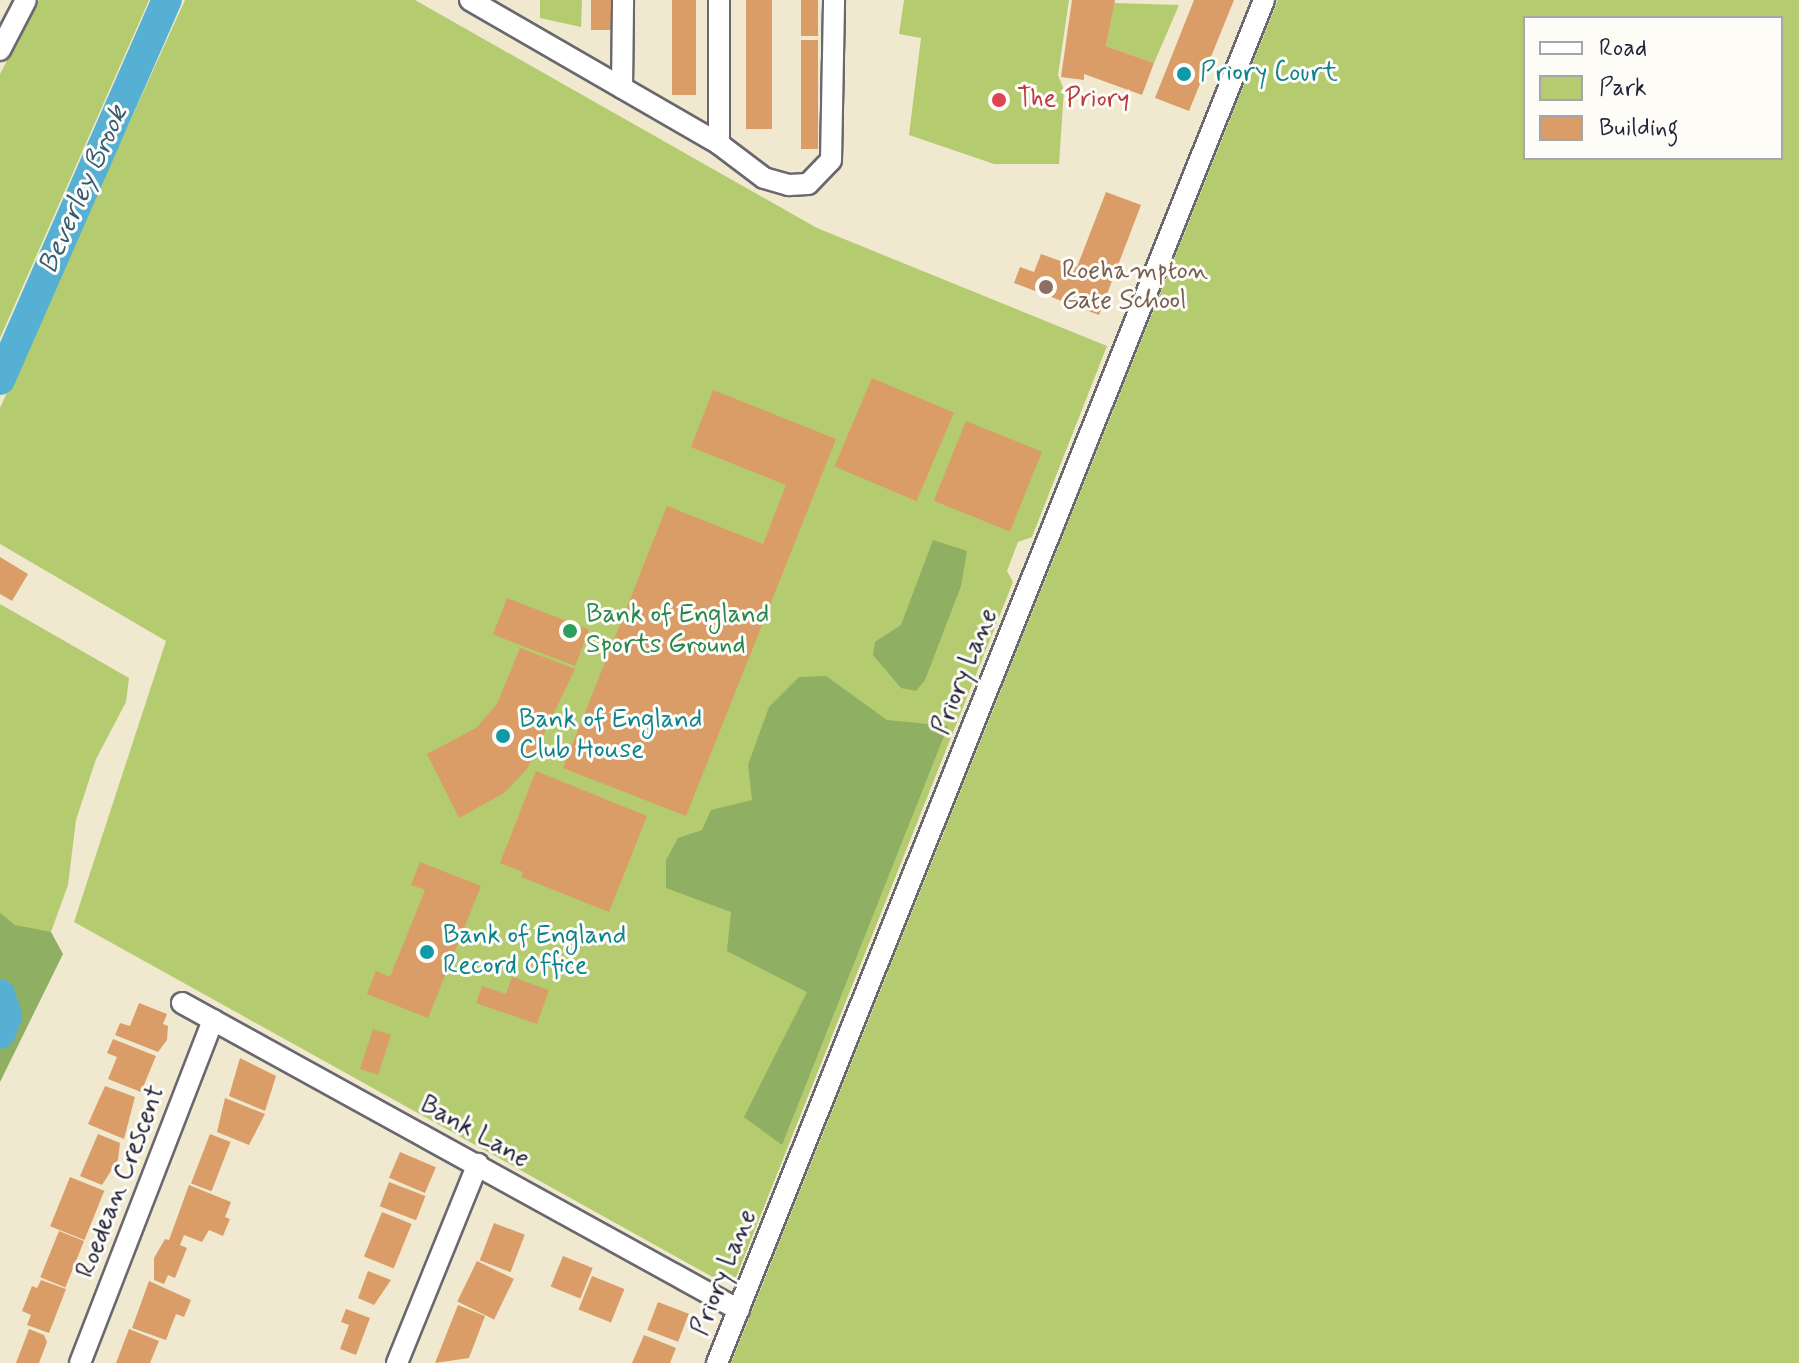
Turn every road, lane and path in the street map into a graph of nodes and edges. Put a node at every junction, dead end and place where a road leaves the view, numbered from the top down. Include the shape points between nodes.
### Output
1 (26, 0) edge
2 (470, 0) edge
3 (623, 0) edge
4 (719, 0) edge
5 (834, 0) edge
6 (1264, 0) edge
7 (0, 50) edge
8 (622, 88) junction
9 (719, 144) junction
10 (182, 1003) dead end
11 (213, 1020) junction
12 (478, 1164) junction
13 (739, 1310) junction
14 (80, 1363) edge
15 (397, 1363) edge
16 (717, 1363) edge

1 - 7 street
2 - 8 street
3 - 8 street
4 - 9 street
5 - 9 street via 834,137 831,160 822,175 808,184 789,185 764,178
6 - 13 street, Priory Lane
8 - 9 street
10 - 11 street, Bank Lane
11 - 12 street, Bank Lane
11 - 14 street, Roedean Crescent
12 - 13 street, Bank Lane
12 - 15 street
13 - 16 street, Priory Lane

